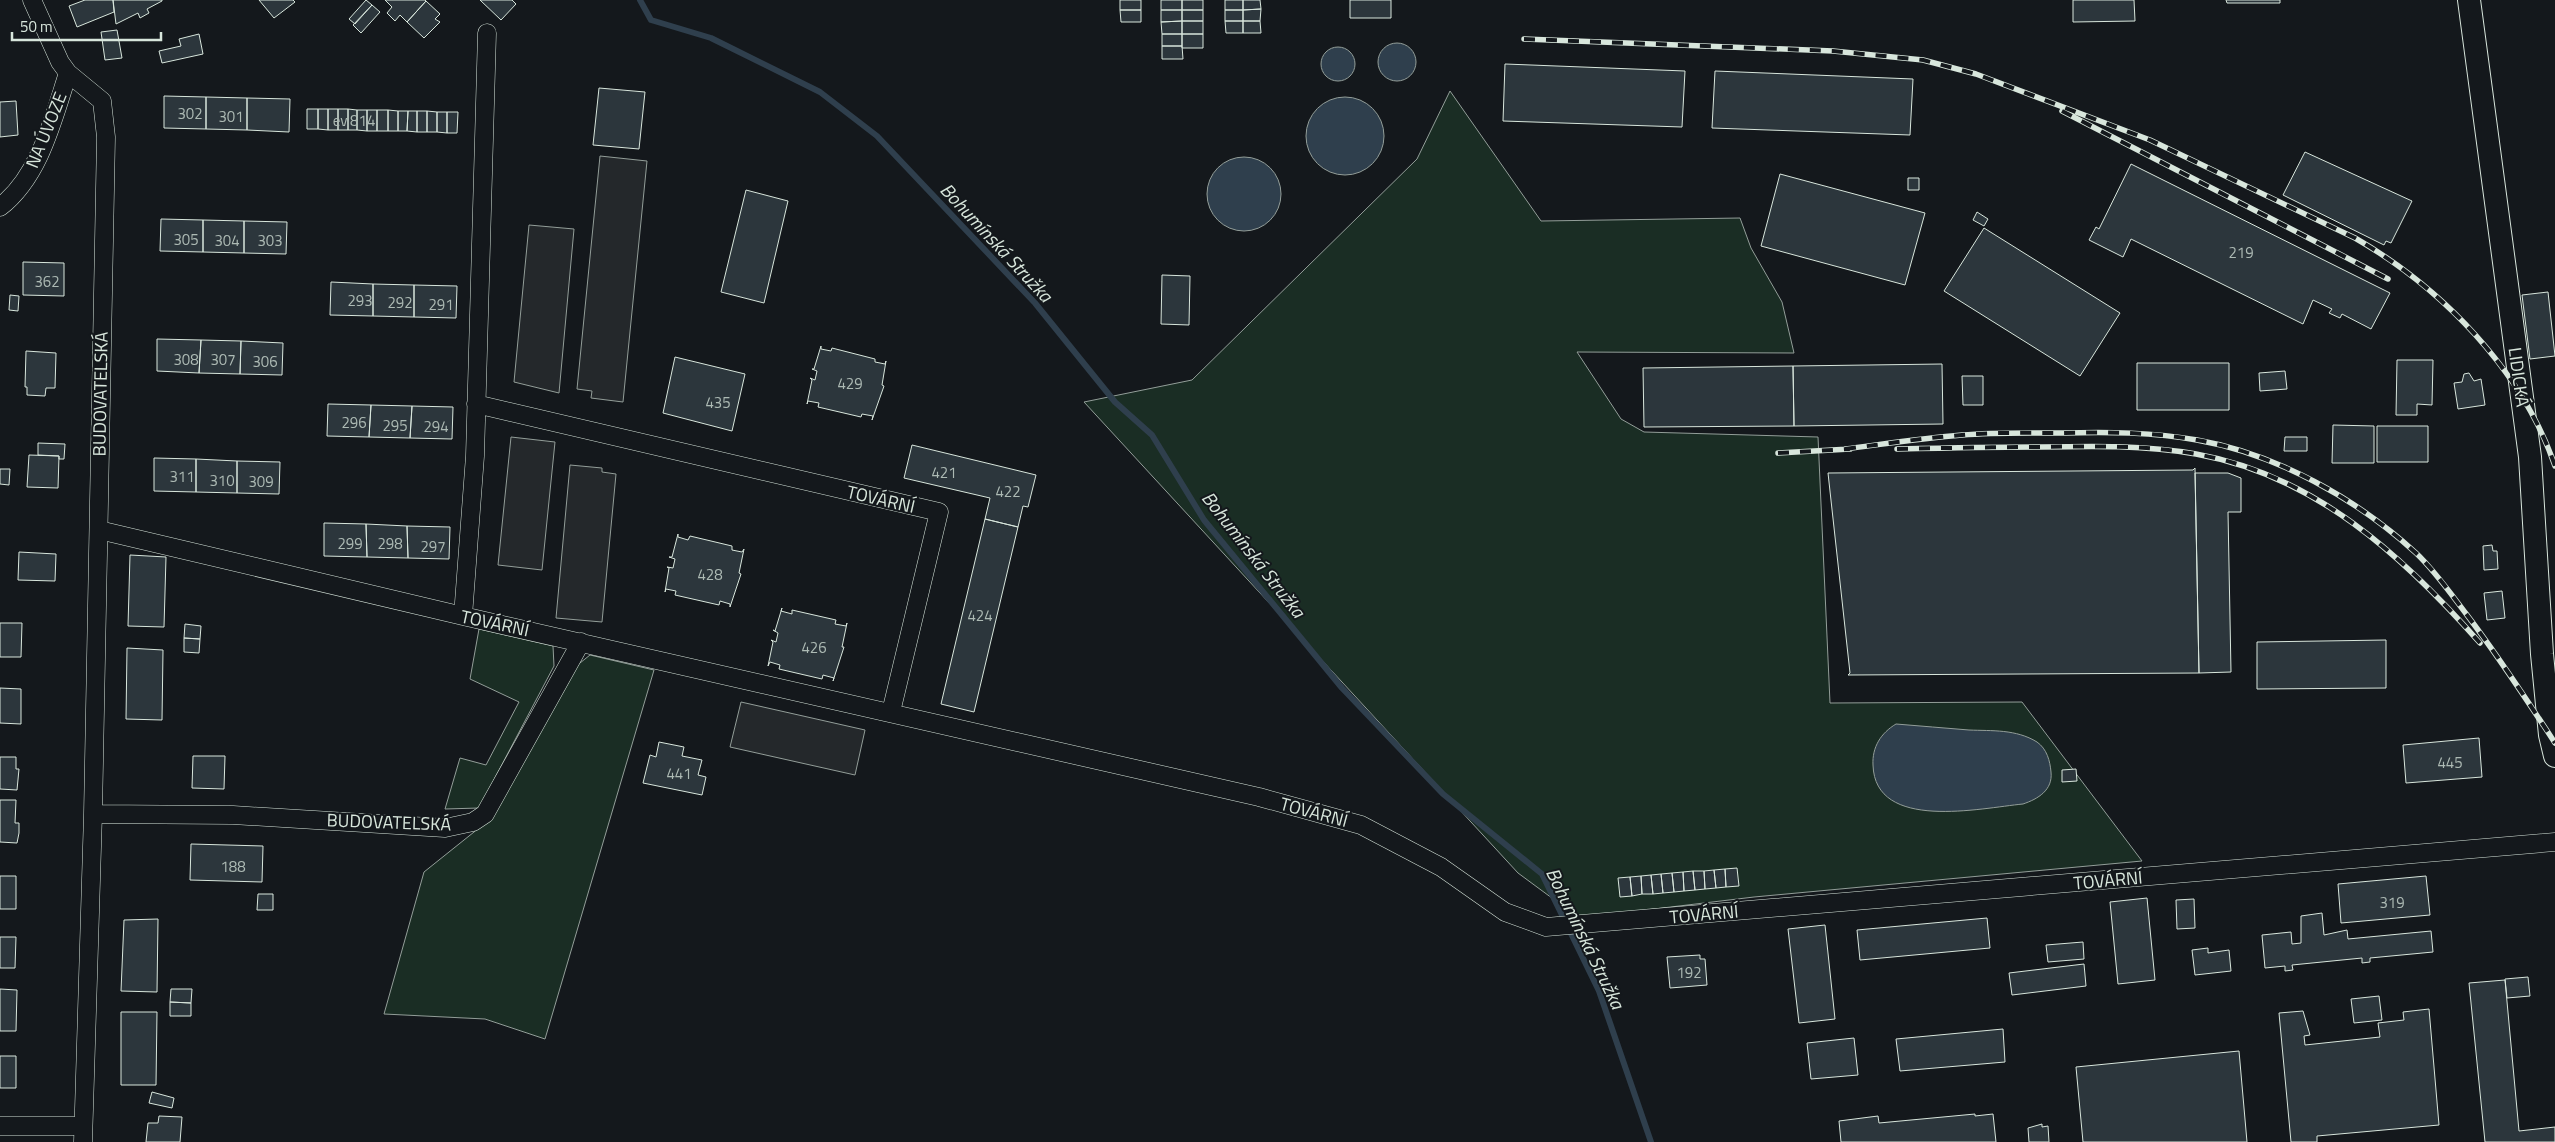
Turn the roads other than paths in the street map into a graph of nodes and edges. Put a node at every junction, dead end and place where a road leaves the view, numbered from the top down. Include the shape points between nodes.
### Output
1 (32, 0) edge
2 (2469, 0) edge
3 (487, 33) dead end
4 (68, 73) junction
5 (0, 207) edge
6 (476, 404) junction
7 (99, 530) junction
8 (463, 616) junction
9 (581, 642) junction
10 (891, 712) junction
11 (2555, 756) edge
12 (93, 814) junction
13 (2555, 842) edge
14 (0, 1126) edge
15 (83, 1134) edge

1 - 4 street, BUDOVATELSKÁ via 53,51
2 - 11 street, LIDICKÁ via 2530,457 2542,654
3 - 6 street
4 - 5 street, NA ÚVOZE via 36,160 15,194
4 - 7 street, BUDOVATELSKÁ via 102,101 106,137
6 - 8 street
6 - 10 street, TOVÁRNÍ via 939,512
7 - 8 street, TOVÁRNÍ
7 - 12 street, BUDOVATELSKÁ
8 - 9 street, TOVÁRNÍ
9 - 10 street, TOVÁRNÍ
9 - 12 street, BUDOVATELSKÁ via 485,814 473,822 444,828 234,815
10 - 13 street, TOVÁRNÍ via 1259,797 1361,825 1442,867 1505,912 1546,927
12 - 15 street, BUDOVATELSKÁ
14 - 15 street, BUDOVATELSKÁ

